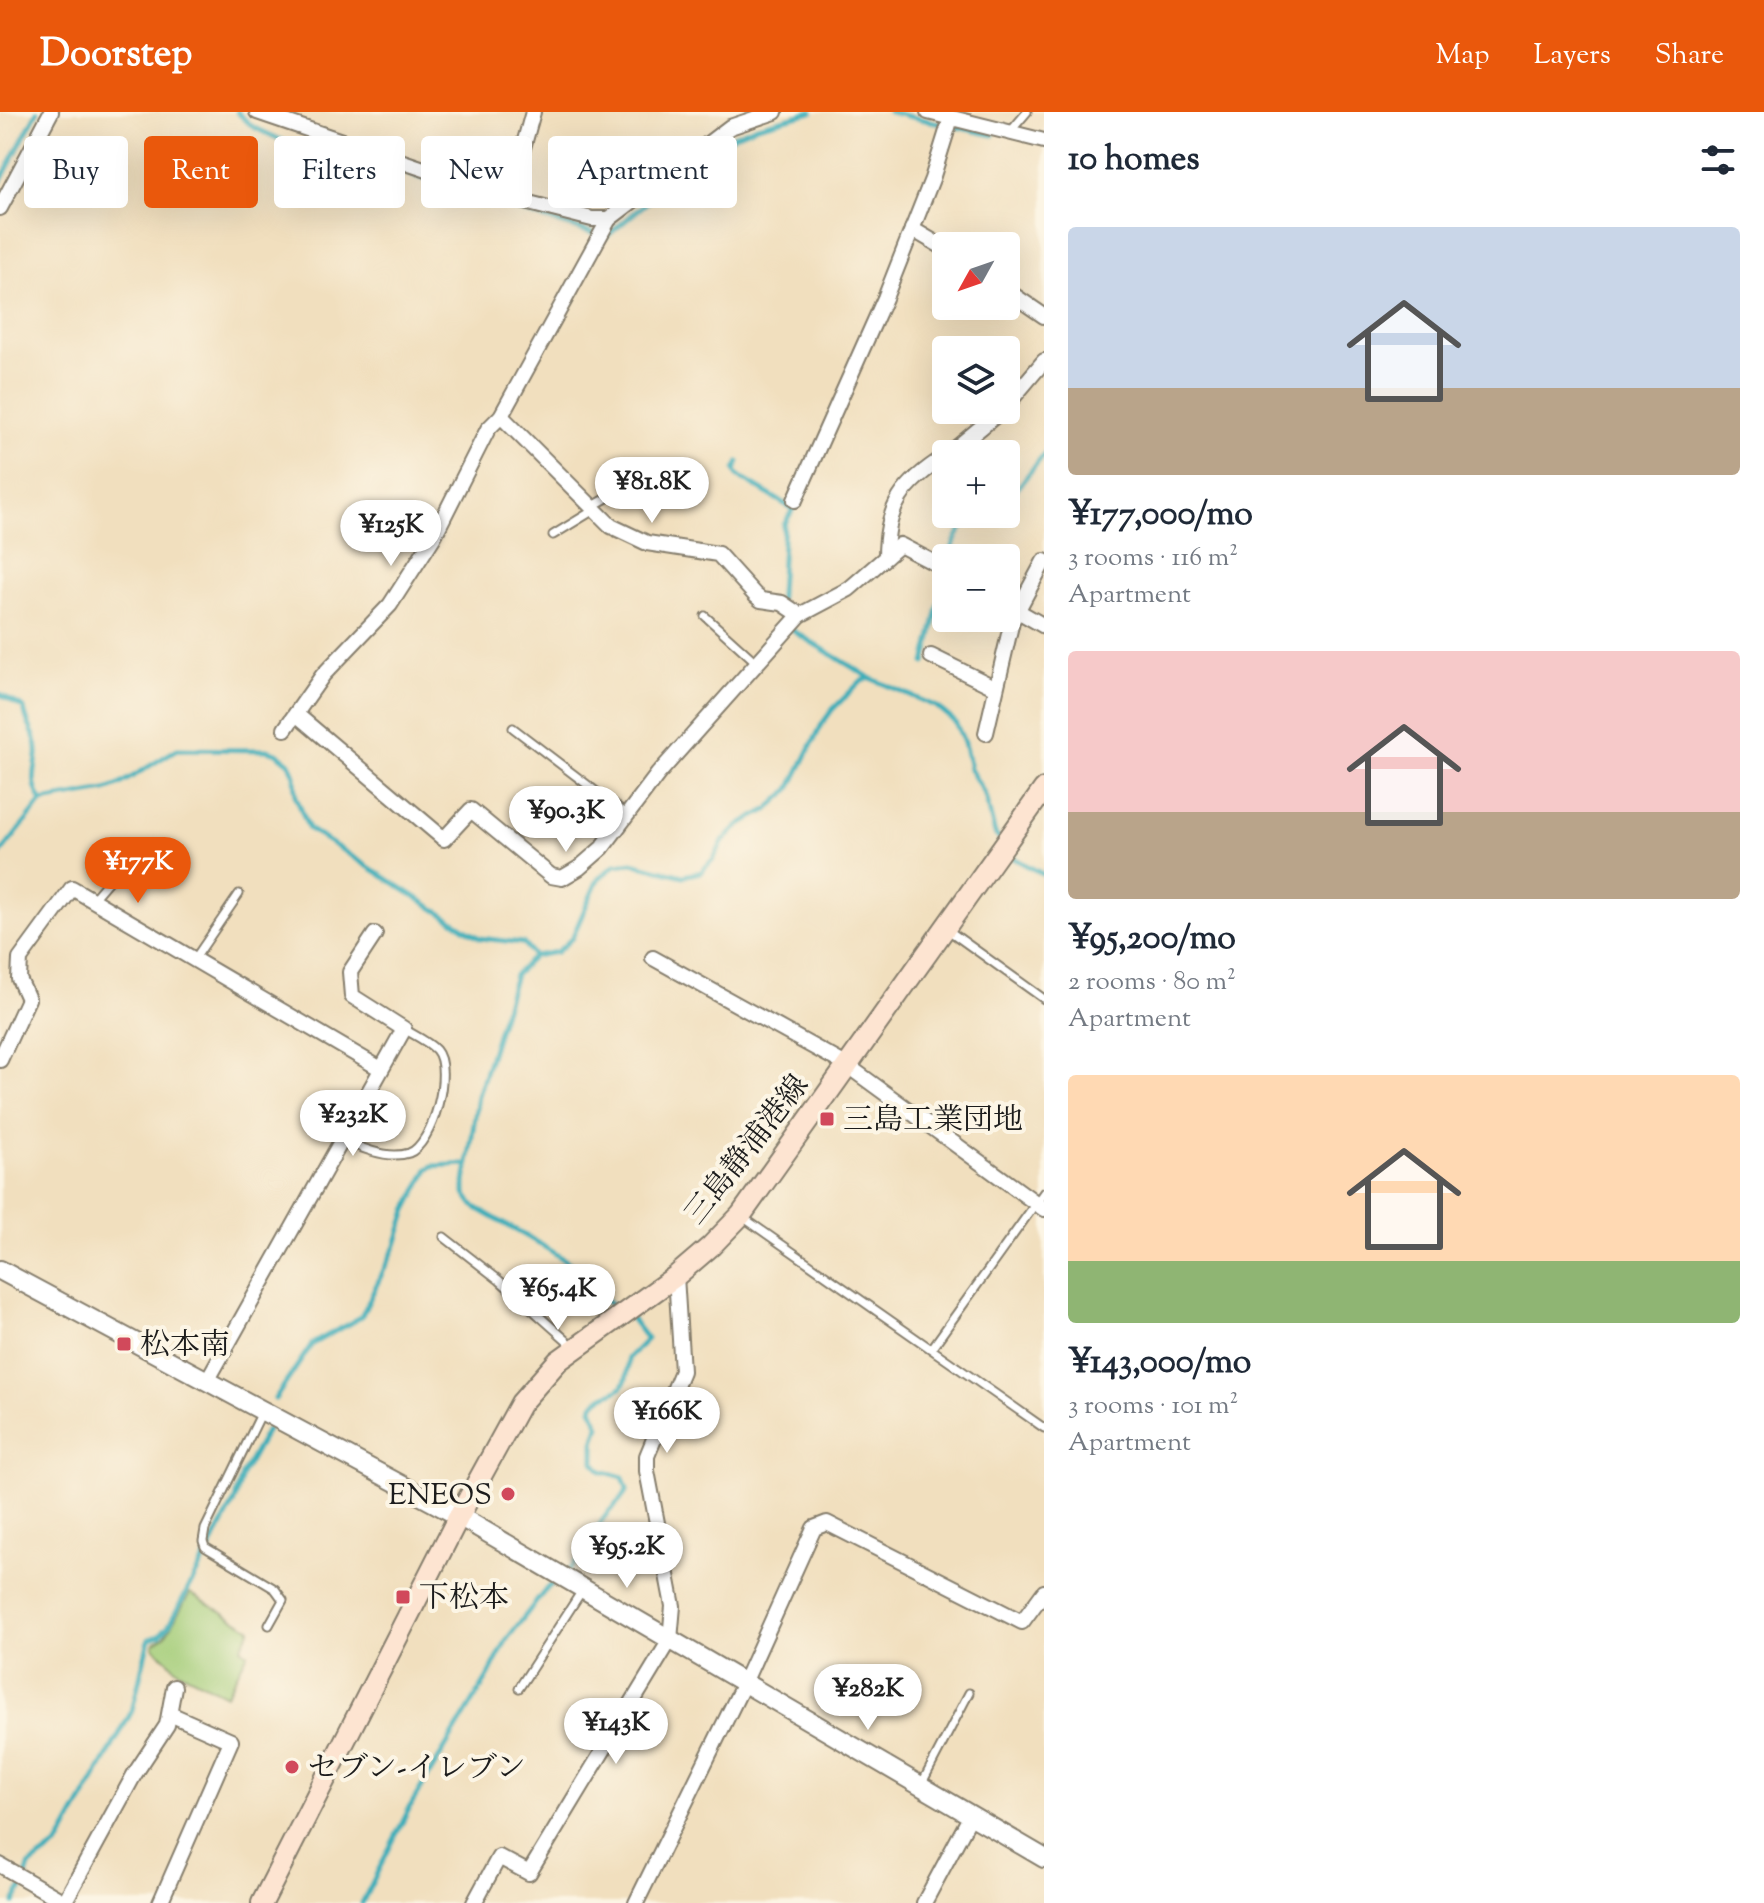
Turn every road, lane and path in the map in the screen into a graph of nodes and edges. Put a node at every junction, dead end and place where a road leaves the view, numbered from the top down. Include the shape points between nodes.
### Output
1 (51, 112) edge
2 (257, 112) edge
3 (533, 112) edge
4 (775, 112) edge
5 (928, 112) edge
6 (1027, 112) edge
7 (950, 124) junction
8 (1010, 132) junction
9 (526, 136) edge
10 (1044, 141) edge
11 (421, 168) edge
12 (532, 204) edge
13 (0, 208) edge
14 (609, 219) junction
15 (912, 229) junction
16 (932, 241) edge
17 (1020, 300) edge
18 (1044, 316) edge
19 (1044, 361) edge
20 (1020, 389) edge
21 (501, 416) junction
22 (985, 424) edge
23 (966, 440) edge
24 (932, 466) edge
25 (679, 482) dead end
26 (795, 500) dead end
27 (592, 509) junction
28 (553, 535) dead end
29 (886, 557) junction
30 (1044, 561) edge
31 (932, 562) edge
32 (1020, 594) edge
33 (1020, 612) edge
34 (800, 615) junction
35 (705, 616) dead end
36 (1044, 626) edge
37 (1006, 632) edge
38 (931, 656) dead end
39 (757, 664) junction
40 (996, 688) junction
41 (296, 714) junction
42 (513, 728) dead end
43 (285, 729) dead end
44 (986, 733) dead end
45 (1044, 789) edge
46 (627, 815) junction
47 (134, 851) dead end
48 (239, 894) dead end
49 (92, 900) junction
50 (945, 928) junction
51 (375, 934) dead end
52 (653, 958) dead end
53 (194, 960) junction
54 (1044, 999) edge
55 (404, 1029) junction
56 (0, 1060) edge
57 (848, 1066) junction
58 (381, 1069) junction
59 (342, 1139) junction
60 (1041, 1201) edge
61 (741, 1215) junction
62 (444, 1237) dead end
63 (0, 1270) edge
64 (676, 1276) junction
65 (574, 1347) junction
66 (932, 1348) junction
67 (207, 1381) junction
68 (263, 1410) junction
69 (1044, 1428) edge
70 (459, 1516) junction
71 (665, 1562) junction
72 (643, 1566) dead end
73 (583, 1588) junction
74 (1044, 1592) edge
75 (269, 1625) dead end
76 (670, 1640) junction
77 (744, 1683) junction
78 (174, 1687) dead end
79 (519, 1688) dead end
80 (969, 1693) dead end
81 (170, 1714) junction
82 (920, 1787) junction
83 (970, 1817) junction
84 (1044, 1858) edge
85 (0, 1865) edge
86 (65, 1903) edge
87 (160, 1903) edge
88 (262, 1903) edge
89 (474, 1903) edge
90 (636, 1903) edge
91 (924, 1903) edge

1 - 13 street
2 - 11 street
3 - 9 street
4 - 14 street via 730,127
5 - 7 street
6 - 8 lane
7 - 8 street
7 - 15 street
8 - 10 street
12 - 14 street
14 - 21 street
15 - 16 street
15 - 26 street
17 - 18 street
19 - 20 street
21 - 27 street
21 - 41 street via 488,429 433,538 390,605 323,675
22 - 23 street
24 - 29 street via 917,476 894,507 887,525
25 - 27 lane via 616,493
27 - 28 lane
27 - 34 street via 611,526 647,543 718,554 761,600 782,603
29 - 31 street via 900,545
29 - 34 street via 849,589
30 - 32 street
33 - 36 street
34 - 39 street
35 - 39 lane
37 - 40 street
38 - 40 street
39 - 46 street
40 - 44 street
41 - 43 street
41 - 46 street via 444,839 471,810 551,876 562,878 579,868
42 - 46 lane
45 - 50 main road, 三島静浦港線
47 - 49 lane
48 - 53 lane
49 - 53 street
49 - 56 street via 72,888 20,959 19,979 28,999
50 - 54 lane
50 - 57 main road, 三島静浦港線
51 - 55 street via 350,972 352,996
52 - 57 street
53 - 58 street
55 - 58 street
55 - 59 lane via 441,1059 440,1100 433,1122 407,1154 366,1152
57 - 60 street
57 - 61 main road, 三島静浦港線
58 - 59 street
59 - 67 street
60 - 66 lane
61 - 64 main road, 三島静浦港線
61 - 66 lane
62 - 65 lane
63 - 67 street
64 - 65 main road, 三島静浦港線
64 - 71 street via 682,1371 647,1456
65 - 70 main road, 三島静浦港線 via 521,1403
66 - 69 lane
67 - 68 street
68 - 70 street
68 - 75 lane via 203,1541 281,1595
70 - 73 street
70 - 88 main road, 三島静浦港線
71 - 72 lane
71 - 76 street via 673,1606
73 - 76 street
73 - 79 lane
74 - 77 street via 1022,1622 827,1523 814,1528
76 - 77 street
76 - 89 street via 529,1873 499,1857
77 - 82 street
77 - 90 street
78 - 81 street
80 - 82 lane
81 - 86 street
81 - 87 street via 231,1741
82 - 83 street
83 - 84 street
83 - 91 street
85 - 86 street

